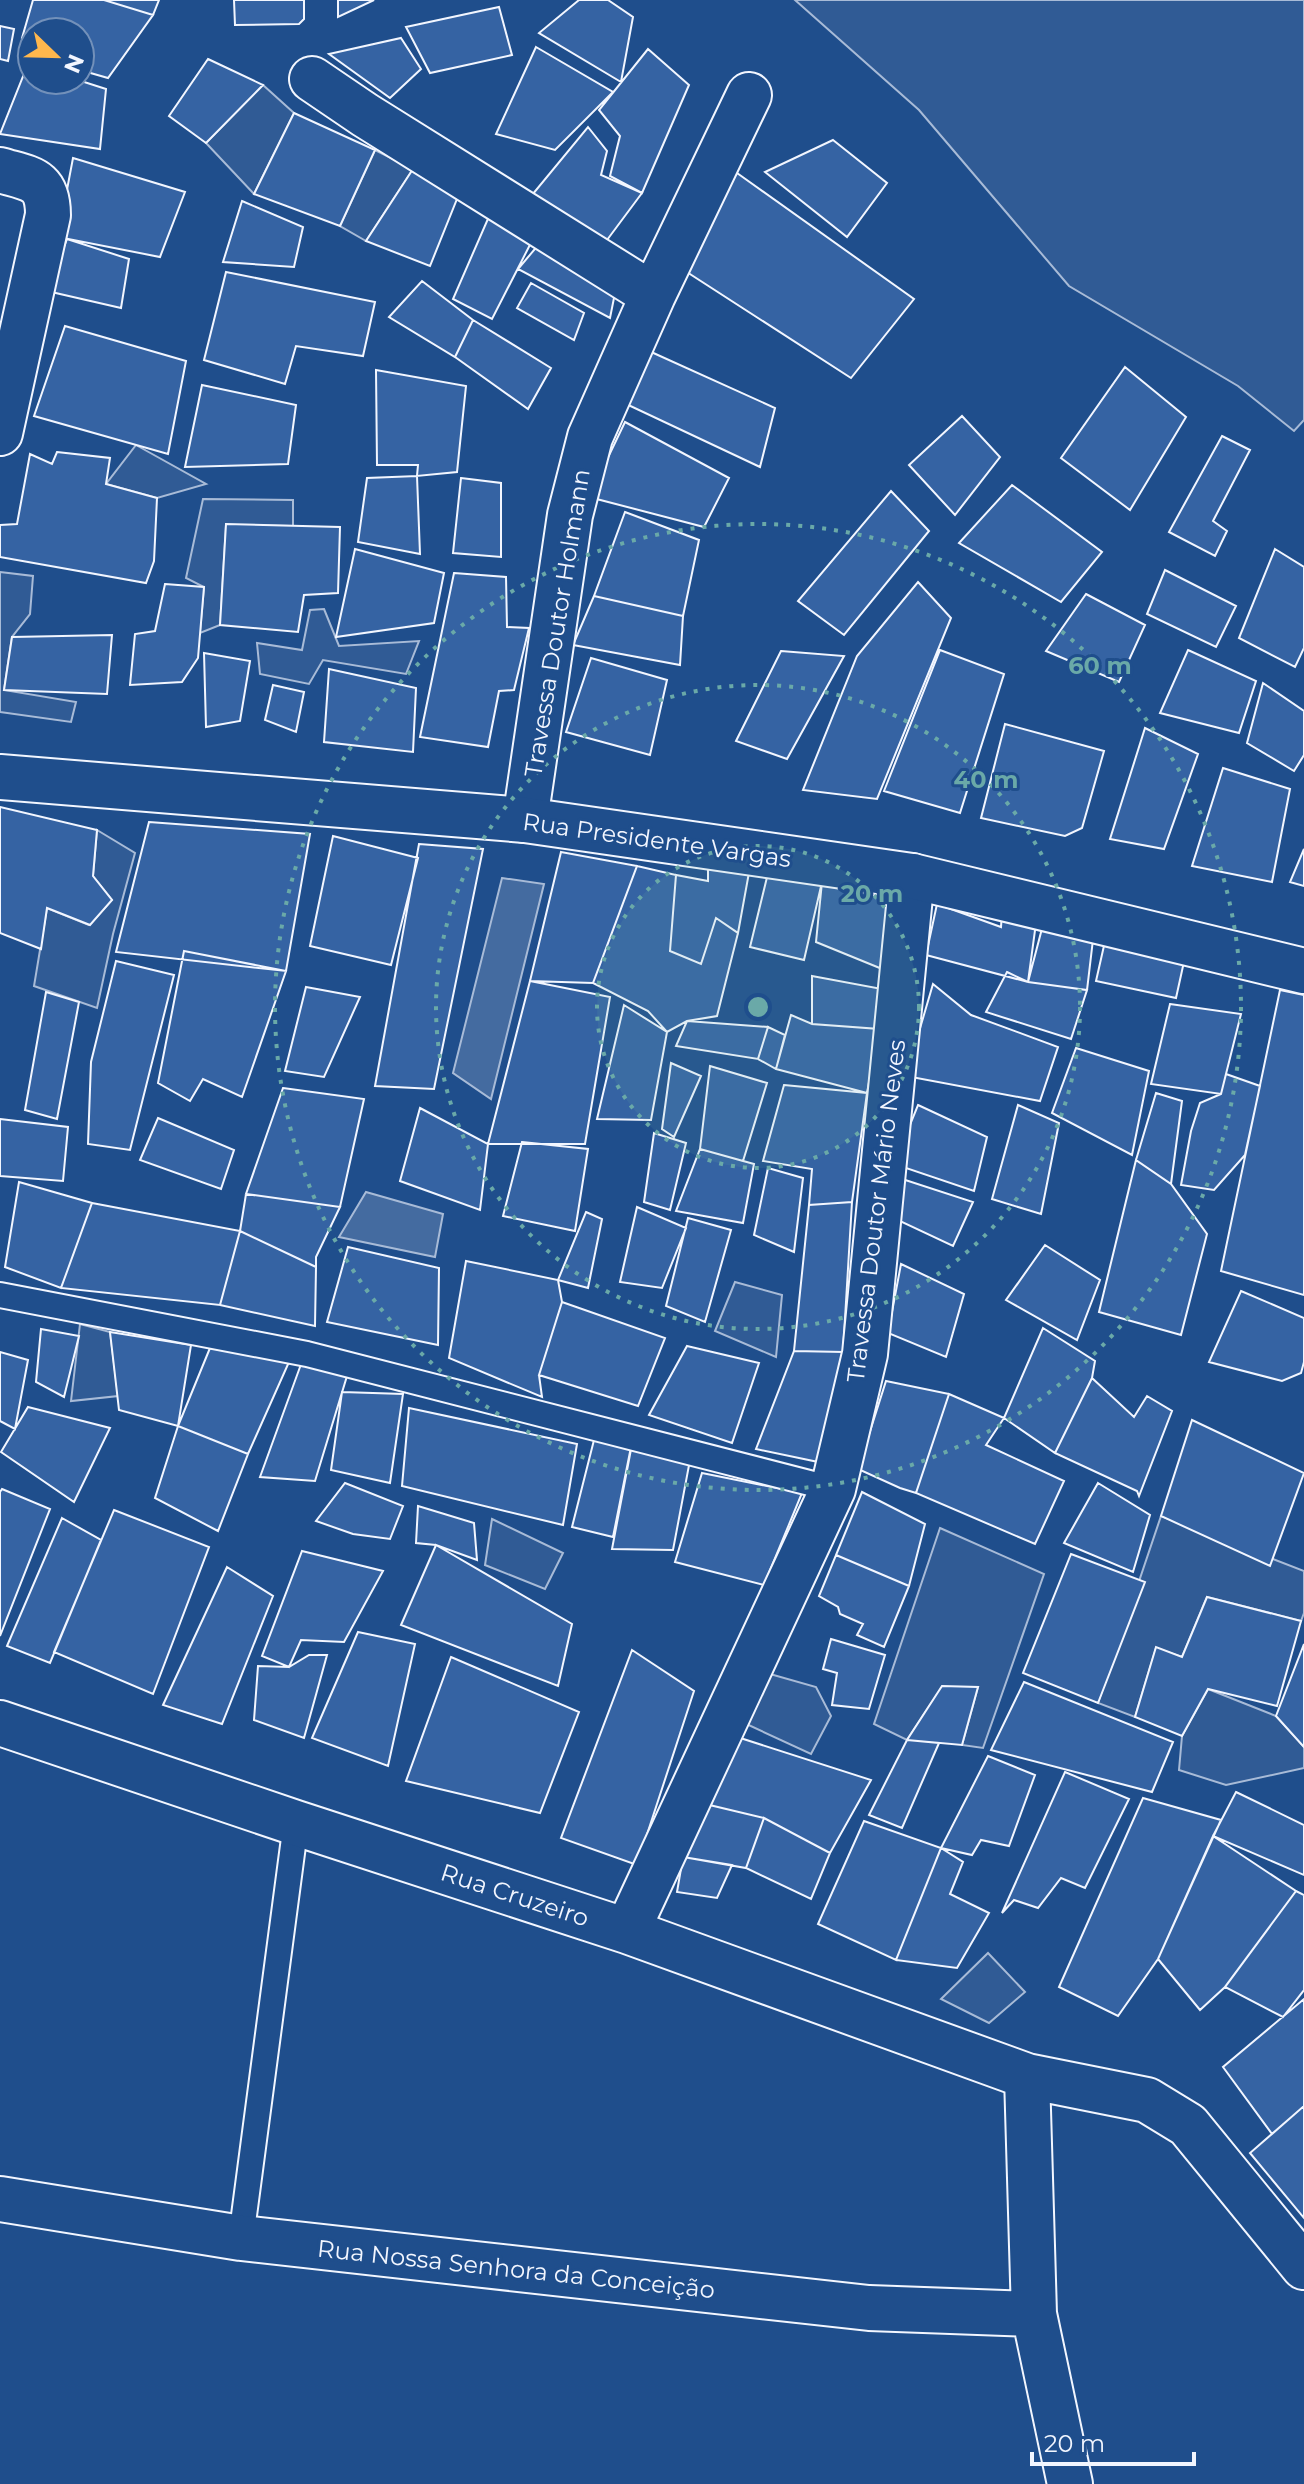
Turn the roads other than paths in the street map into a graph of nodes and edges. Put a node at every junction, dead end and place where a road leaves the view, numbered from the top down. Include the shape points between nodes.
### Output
1 (312, 79) dead end
2 (749, 95) dead end
3 (0, 170) edge
4 (653, 295) junction
5 (0, 433) edge
6 (0, 777) edge
7 (525, 820) junction
8 (912, 876) junction
9 (1304, 971) edge
10 (0, 1295) edge
11 (833, 1489) junction
12 (0, 1723) edge
13 (296, 1823) junction
14 (627, 1931) junction
15 (1027, 2076) junction
16 (0, 2199) edge
17 (241, 2238) junction
18 (1304, 2267) edge
19 (1034, 2314) junction
20 (1070, 2484) edge

1 - 4 street
2 - 4 street, Travessa Doutor Holmann
3 - 5 street via 34,180 44,188 48,206
4 - 7 street, Travessa Doutor Holmann via 590,437 578,478
6 - 7 street, Rua Presidente Vargas
7 - 8 street, Rua Presidente Vargas
8 - 9 street, Rua Presidente Vargas
8 - 11 street, Travessa Doutor Mário Neves via 865,1354
10 - 11 lane via 307,1354
11 - 14 street, Travessa Doutor Mário Neves
12 - 13 street, Rua Cruzeiro
13 - 14 street, Rua Cruzeiro
13 - 17 lane
14 - 15 street, Rua Cruzeiro
15 - 18 street, Rua Cruzeiro via 1147,2100 1188,2125
15 - 19 street
16 - 17 street, Rua Nossa Senhora da Conceição
17 - 19 street, Rua Nossa Senhora da Conceição via 869,2308
19 - 20 street

